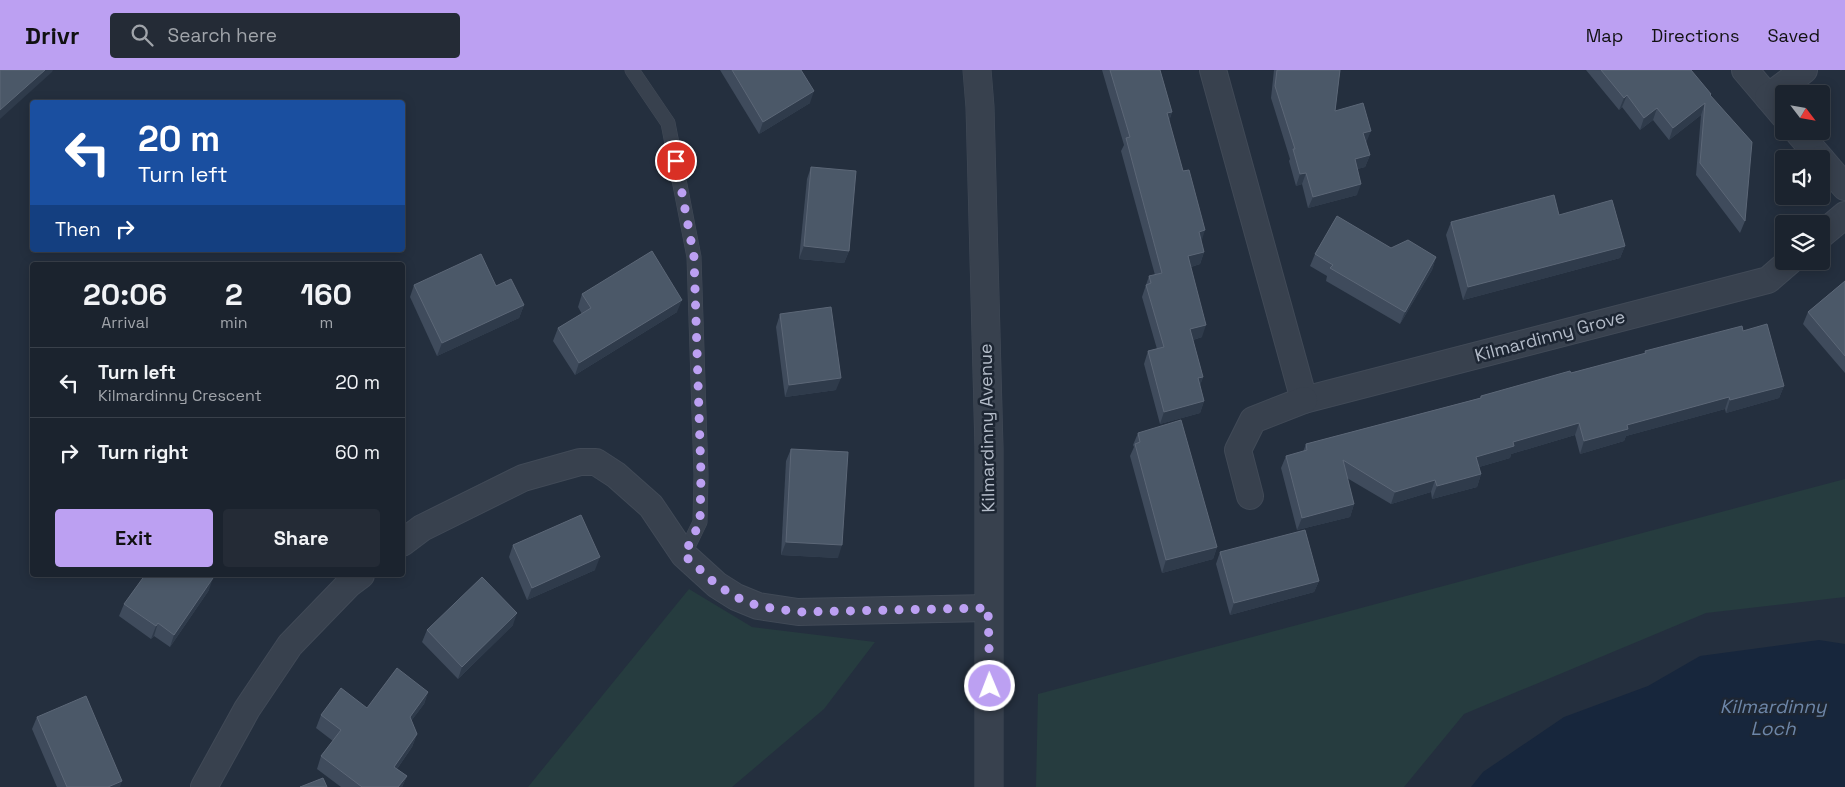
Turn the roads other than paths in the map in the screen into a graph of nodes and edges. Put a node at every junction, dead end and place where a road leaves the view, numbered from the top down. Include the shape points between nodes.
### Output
1 (632, 70) edge
2 (977, 70) edge
3 (1213, 70) edge
4 (1745, 70) edge
5 (1804, 70) edge
6 (1792, 85) edge
7 (1775, 105) edge
8 (1805, 140) edge
9 (1813, 150) edge
10 (1830, 170) edge
11 (1845, 187) edge
12 (1845, 215) edge
13 (1830, 228) edge
14 (1780, 270) edge
15 (1304, 400) junction
16 (1250, 496) dead end
17 (405, 541) edge
18 (684, 555) junction
19 (358, 577) edge
20 (988, 608) junction
21 (204, 787) edge
22 (989, 787) edge

1 - 18 lane via 668,123 694,257 700,522
2 - 20 street, Kilmardinny Avenue via 989,448
3 - 15 street
4 - 7 street
5 - 6 street
8 - 9 street
10 - 11 street
12 - 13 street
14 - 15 street, Kilmardinny Grove via 1768,280
15 - 16 street, Kilmardinny Grove via 1253,420 1238,450
17 - 18 street via 422,528 523,478 580,462 596,462 651,506
18 - 20 street via 717,585 758,606 798,612
19 - 21 street via 290,645 247,709
20 - 22 street, Kilmardinny Avenue

